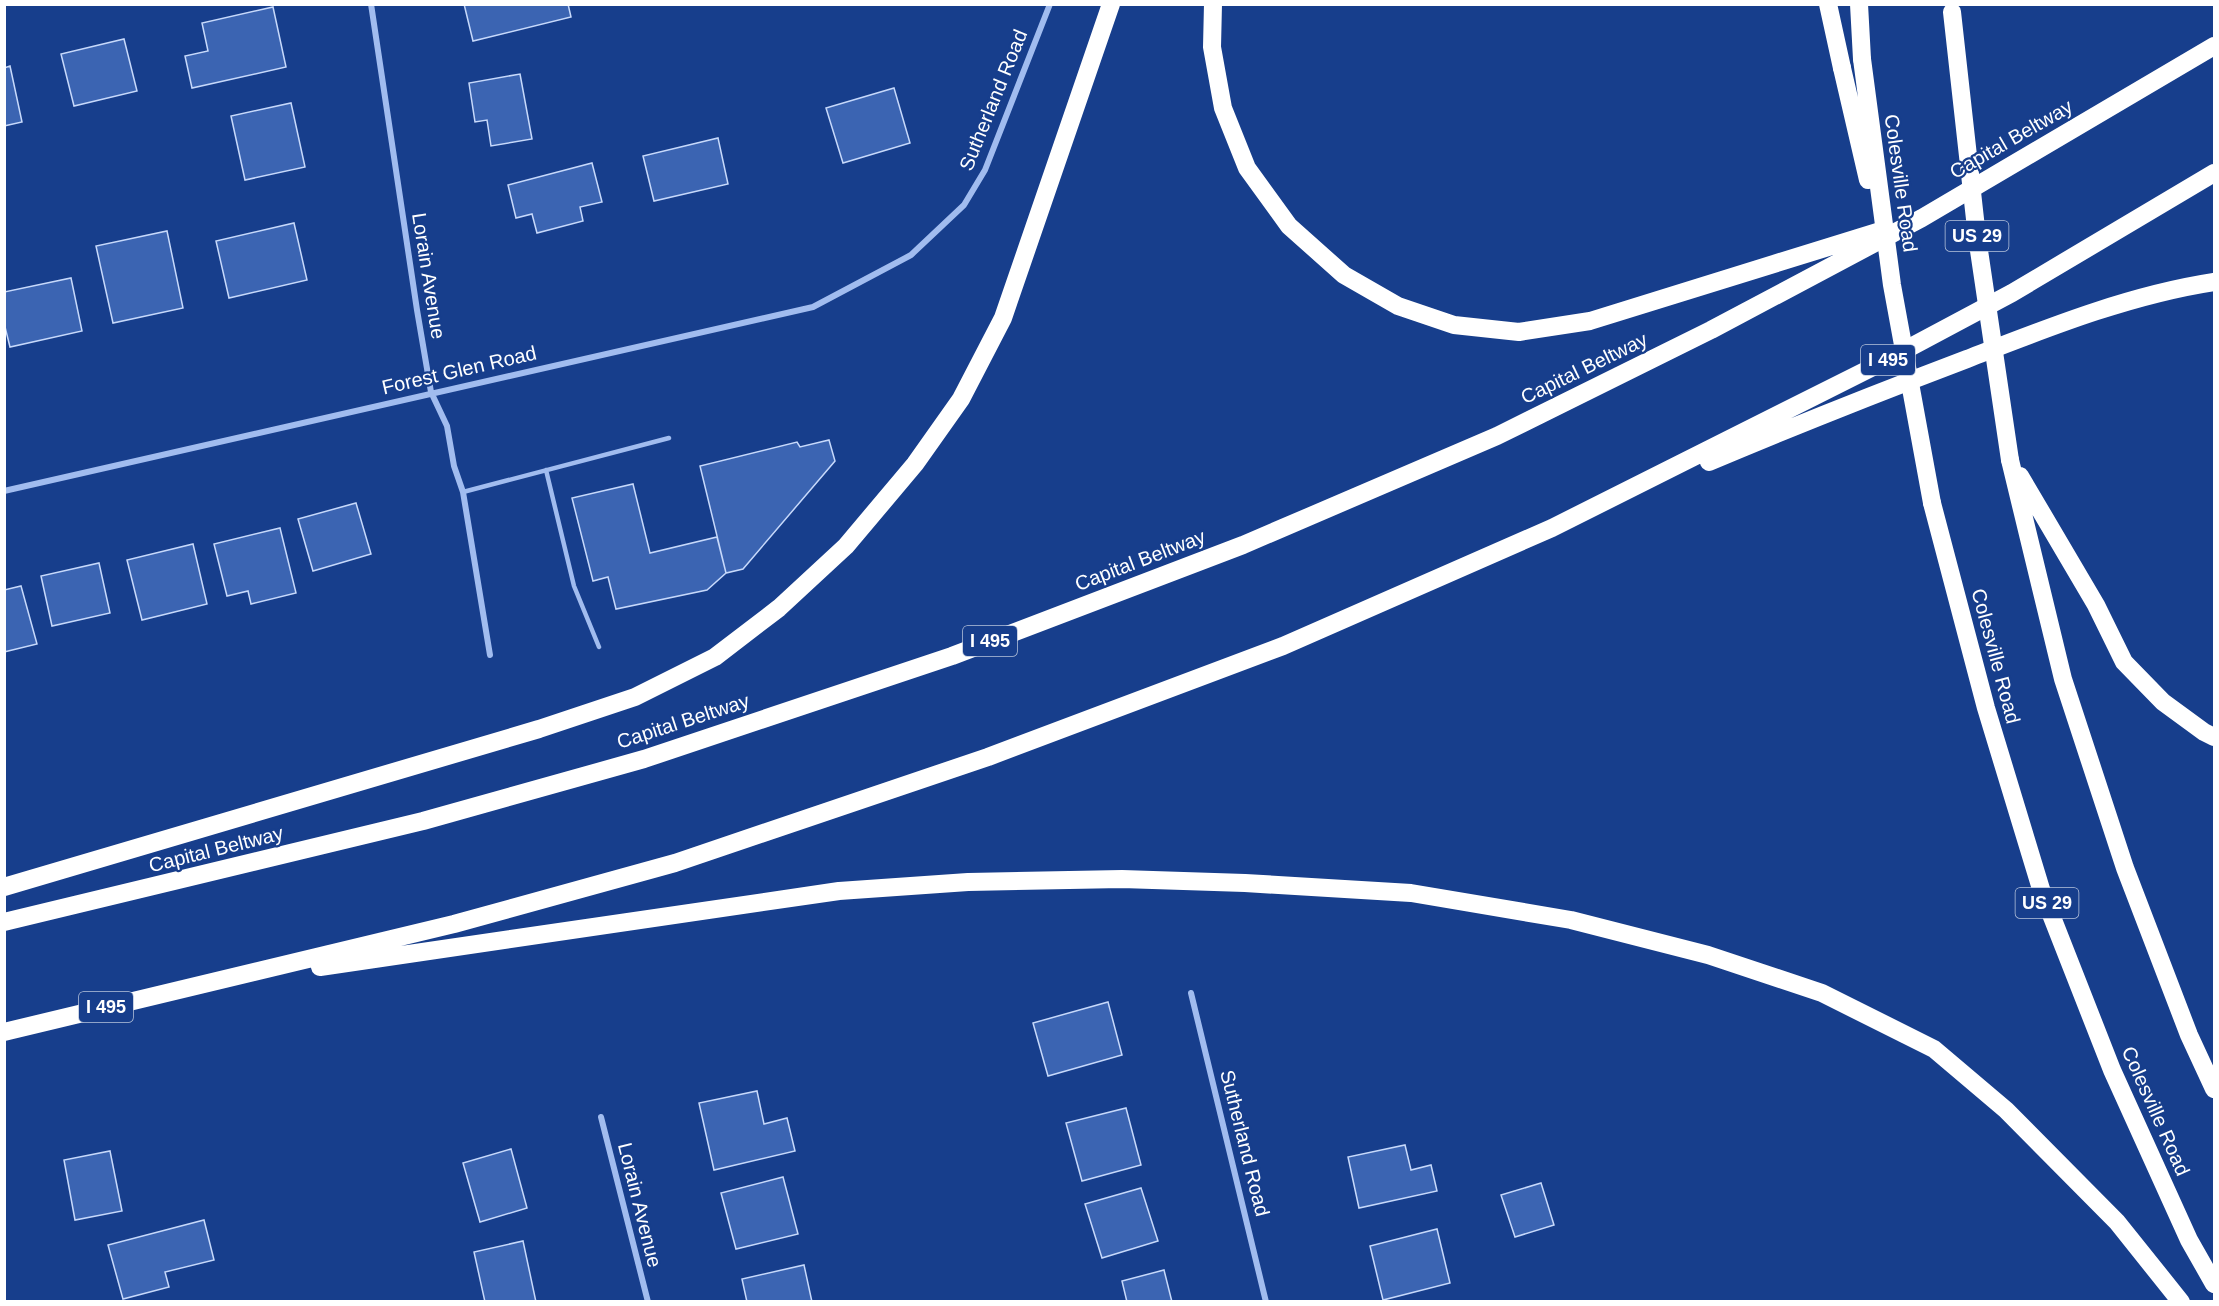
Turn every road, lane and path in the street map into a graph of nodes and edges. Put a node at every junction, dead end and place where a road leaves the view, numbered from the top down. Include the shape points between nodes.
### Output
1 (371, 4) edge
2 (1050, 4) edge
3 (1111, 4) edge
4 (1213, 4) edge
5 (1828, 4) edge
6 (1859, 4) edge
7 (1952, 8) edge
8 (2214, 46) edge
9 (2214, 173) edge
10 (1922, 218) junction
11 (911, 255) joint
12 (2214, 282) edge
13 (1892, 285) junction
14 (431, 392) junction
15 (669, 438) dead end
16 (2010, 460) junction
17 (546, 470) junction
18 (4, 491) edge
19 (463, 492) junction
20 (1552, 528) junction
21 (598, 647) dead end
22 (490, 655) dead end
23 (2214, 737) edge
24 (4, 887) edge
25 (4, 922) edge
26 (208, 983) junction
27 (1191, 993) dead end
28 (4, 1032) edge
29 (2214, 1089) edge
30 (601, 1117) dead end
31 (2214, 1284) edge
32 (648, 1302) edge
33 (1266, 1302) edge
34 (2181, 1302) edge

1 - 14 street, Lorain Avenue
2 - 11 street, Sutherland Road via 984,170 964,205
3 - 24 highway via 1003,318 961,399 915,464 846,546 779,608 715,657 635,697
4 - 10 highway via 1212,46 1223,108 1247,168 1289,226 1344,275 1398,306 1454,325 1519,332 1590,321
5 - 13 highway, bridge
6 - 13 highway, Colesville Road / US 29, bridge via 1862,59
7 - 16 highway, US 29, bridge via 1977,237
8 - 10 highway, Capital Beltway / I 495
9 - 20 highway, I 495 via 2012,293
10 - 25 highway, Capital Beltway / I 495 via 1711,330 1497,436 1243,545 952,656 600,772 412,824
11 - 14 street, Forest Glen Road via 813,307
12 - 20 highway via 2061,322 1813,418
13 - 31 highway, Colesville Road / US 29, bridge via 1932,503 1986,708 2041,889 2112,1070 2189,1240
14 - 18 street, Forest Glen Road
14 - 19 street, Lorain Avenue via 447,426
15 - 17 lane
16 - 23 highway via 2096,605 2124,662 2163,702
16 - 29 highway, US 29 via 2063,679 2125,868 2189,1035
17 - 19 lane
17 - 21 lane via 574,586
19 - 22 street, Lorain Avenue
20 - 26 highway, I 495 via 1283,646 988,757 675,863 454,924
26 - 28 highway, I 495
26 - 34 highway via 838,891 968,882 1122,879 1411,893 1571,920 1707,954 1822,993 1934,1049 2006,1110 2117,1222
27 - 33 street, Sutherland Road
30 - 32 street, Lorain Avenue

